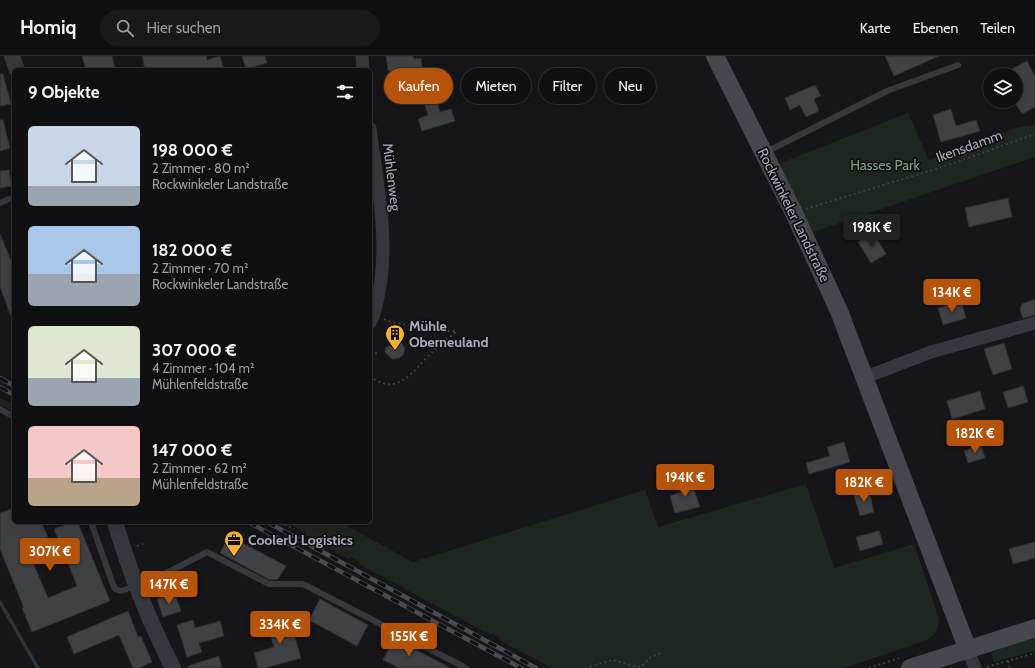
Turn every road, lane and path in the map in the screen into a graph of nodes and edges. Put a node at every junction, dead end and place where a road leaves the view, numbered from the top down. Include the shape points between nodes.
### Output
1 (12, 56) edge
2 (362, 56) edge
3 (715, 56) edge
4 (958, 65) dead end
5 (15, 68) edge
6 (363, 68) edge
7 (1035, 134) edge
8 (372, 143) edge
9 (764, 153) junction
10 (12, 198) edge
11 (0, 203) edge
12 (794, 213) junction
13 (372, 318) edge
14 (1035, 323) edge
15 (379, 353) dead end
16 (372, 354) edge
17 (372, 377) edge
18 (866, 377) junction
19 (0, 409) edge
20 (12, 416) edge
21 (92, 524) edge
22 (116, 524) edge
23 (284, 524) edge
24 (294, 529) dead end
25 (136, 586) junction
26 (1035, 628) edge
27 (968, 650) junction
28 (661, 653) dead end
29 (1035, 653) edge
30 (1008, 661) junction
31 (173, 668) edge
32 (466, 668) edge
33 (585, 668) edge
34 (910, 668) edge
35 (975, 668) edge
36 (1010, 668) edge

1 - 5 street
2 - 6 street
3 - 9 main road, Rockwinkeler Landstraße
4 - 9 lane via 887,91
7 - 12 path, Ikensdamm via 948,165
8 - 13 street, Mühlenweg via 384,248 381,286
9 - 12 main road, Rockwinkeler Landstraße
10 - 11 lane
12 - 18 main road, Rockwinkeler Landstraße
13 - 17 path via 426,330 457,331 415,372 403,380 388,384
14 - 18 street via 931,352
15 - 16 path
18 - 27 main road, Rockwinkeler Landstraße
19 - 20 lane
21 - 25 lane via 98,548 115,589 121,592
22 - 25 street
23 - 24 path
25 - 31 street via 151,625
25 - 32 lane via 207,552 268,584 303,584
26 - 27 main road
27 - 30 path via 987,668
27 - 34 main road
27 - 35 street, Rockwinkeler Landstraße
28 - 33 path via 637,667 613,660
29 - 30 path
30 - 36 path

